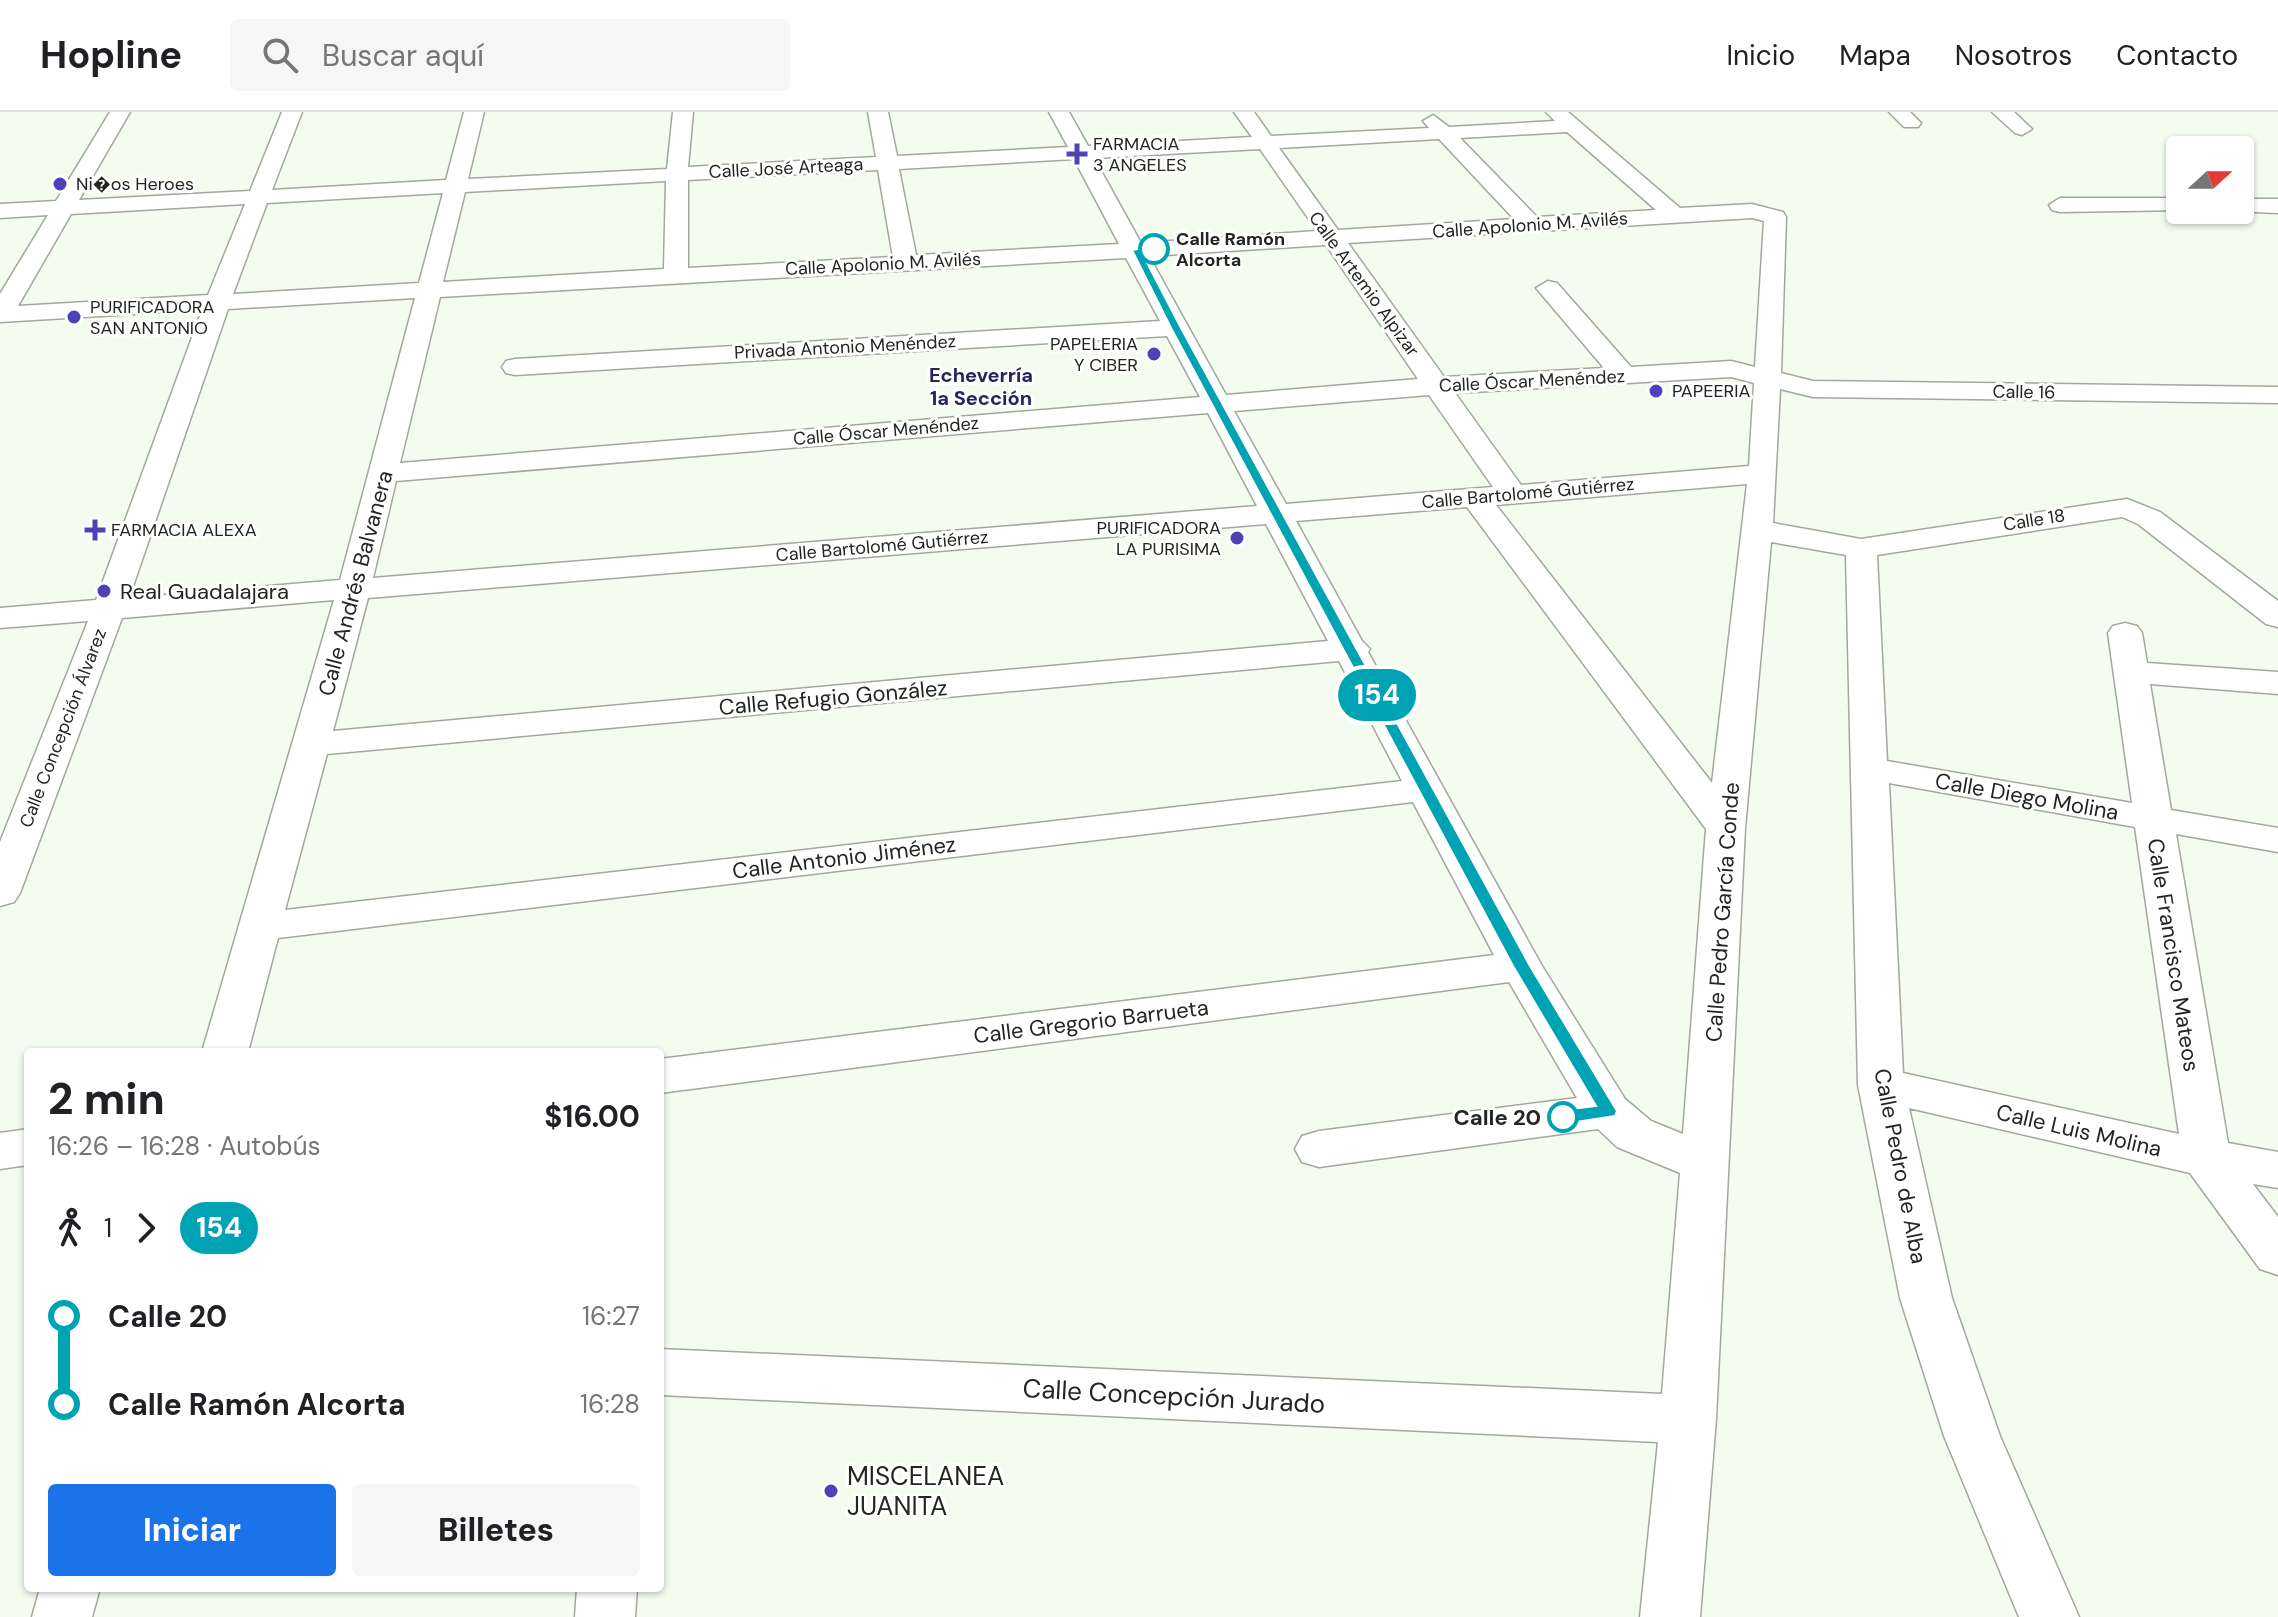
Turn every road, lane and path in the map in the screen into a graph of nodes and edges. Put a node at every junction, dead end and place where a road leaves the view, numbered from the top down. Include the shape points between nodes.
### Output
1 (120, 112) edge
2 (292, 112) edge
3 (474, 112) edge
4 (683, 112) edge
5 (878, 112) edge
6 (1059, 112) edge
7 (1244, 112) edge
8 (1424, 112) edge
9 (2002, 112) edge
10 (1564, 119) edge
11 (2022, 129) dead end
12 (1444, 133) junction
13 (1264, 143) junction
14 (1083, 153) junction
15 (888, 163) junction
16 (677, 174) junction
17 (458, 186) junction
18 (259, 197) junction
19 (2060, 205) dead end
20 (2166, 205) edge
21 (2254, 206) edge
22 (2278, 206) edge
23 (64, 207) junction
24 (0, 211) edge
25 (1767, 213) joint
26 (1675, 215) junction
27 (1531, 224) junction
28 (1330, 239) junction
29 (1137, 250) junction
30 (906, 262) junction
31 (676, 275) junction
32 (431, 288) junction
33 (1548, 288) dead end
34 (218, 301) junction
35 (0, 314) edge
36 (1176, 328) junction
37 (515, 367) dead end
38 (1625, 376) junction
39 (1770, 378) junction
40 (1436, 386) junction
41 (2278, 395) edge
42 (1218, 403) junction
43 (384, 473) junction
44 (1763, 474) junction
45 (1513, 495) junction
46 (1475, 498) junction
47 (1278, 514) junction
48 (1758, 530) junction
49 (1861, 548) junction
50 (354, 589) junction
51 (109, 609) junction
52 (2278, 617) edge
53 (0, 618) edge
54 (1353, 649) junction
55 (2278, 683) edge
56 (313, 744) junction
57 (1871, 769) junction
58 (1427, 789) junction
59 (2154, 818) junction
60 (1726, 828) junction
61 (2278, 840) edge
62 (0, 893) edge
63 (262, 926) junction
64 (1521, 966) junction
65 (226, 1048) edge
66 (664, 1075) edge
67 (1881, 1085) junction
68 (1608, 1111) junction
69 (24, 1148) edge
70 (1319, 1149) dead end
71 (0, 1151) edge
72 (2206, 1158) junction
73 (1704, 1163) junction
74 (2278, 1170) edge
75 (2278, 1255) edge
76 (664, 1372) edge
77 (1688, 1419) junction
78 (69, 1592) edge
79 (607, 1592) edge
80 (62, 1617) edge
81 (605, 1617) edge
82 (1670, 1617) edge
83 (2049, 1617) edge

1 - 23 street
2 - 18 street, Calle Concepción Álvarez
3 - 17 street, Calle Andrés Balvanera
4 - 16 street
5 - 15 street
6 - 14 street
7 - 13 street, Calle Artemio Alpizar
8 - 12 street
9 - 11 street
10 - 12 street, Calle José Arteaga
10 - 26 street
12 - 13 street, Calle José Arteaga
12 - 27 street
13 - 14 street, Calle José Arteaga
13 - 28 street, Calle Artemio Alpizar
14 - 15 street, Calle José Arteaga
14 - 29 street
15 - 16 street, Calle José Arteaga
15 - 30 street
16 - 17 street, Calle José Arteaga
16 - 31 street
17 - 18 street, Calle José Arteaga
17 - 32 street, Calle Andrés Balvanera
18 - 23 street, Calle José Arteaga
18 - 34 street, Calle Concepción Álvarez
19 - 20 street
21 - 22 street
23 - 24 street, Calle José Arteaga
23 - 35 street
25 - 26 street, Calle Apolonio M. Avilés
25 - 39 street, Calle Pedro García Conde via 1775,217
26 - 27 street, Calle Apolonio M. Avilés
27 - 28 street, Calle Apolonio M. Avilés
28 - 29 street, Calle Apolonio M. Avilés
28 - 40 street, Calle Artemio Alpizar
29 - 30 street, Calle Apolonio M. Avilés
29 - 36 street
30 - 31 street, Calle Apolonio M. Avilés
31 - 32 street, Calle Apolonio M. Avilés
32 - 34 street, Calle Apolonio M. Avilés
32 - 43 street, Calle Andrés Balvanera
33 - 38 street
34 - 35 street, Calle Apolonio M. Avilés
34 - 51 street, Calle Concepción Álvarez
36 - 37 street, Privada Antonio Menéndez
36 - 42 street
38 - 39 street, Calle Óscar Menéndez via 1731,369
38 - 40 street, Calle Óscar Menéndez
39 - 41 street, Calle 16 via 1813,389
39 - 44 street, Calle Pedro García Conde
40 - 42 street, Calle Óscar Menéndez
40 - 45 street, Calle Artemio Alpizar
42 - 43 street, Calle Óscar Menéndez
42 - 47 street
43 - 50 street, Calle Andrés Balvanera
44 - 45 street, Calle Bartolomé Gutiérrez
44 - 48 street, Calle Pedro García Conde
45 - 46 street, Calle Bartolomé Gutiérrez
46 - 47 street, Calle Bartolomé Gutiérrez
46 - 60 street
47 - 50 street, Calle Bartolomé Gutiérrez
47 - 54 street
48 - 49 street, Calle 18
48 - 60 street, Calle Pedro García Conde
49 - 52 street, Calle 18 via 2127,508 2149,518
49 - 57 street, Calle Pedro de Alba
50 - 51 street, Calle Bartolomé Gutiérrez
50 - 56 street, Calle Andrés Balvanera
51 - 53 street, Calle Bartolomé Gutiérrez
51 - 62 street, Calle Concepción Álvarez
54 - 56 street, Calle Refugio González
54 - 58 street
55 - 59 street, Calle Francisco Mateos via 2128,652
56 - 63 street, Calle Andrés Balvanera
57 - 59 street, Calle Diego Molina
57 - 67 street, Calle Pedro de Alba
58 - 63 street, Calle Antonio Jiménez
58 - 64 street
59 - 61 street, Calle Diego Molina
59 - 72 street, Calle Francisco Mateos
60 - 73 street, Calle Pedro García Conde
63 - 65 street, Calle Andrés Balvanera
64 - 66 street, Calle Gregorio Barrueta
64 - 68 street
67 - 72 street, Calle Luis Molina
67 - 83 street, Calle Pedro de Alba via 1926,1298 1972,1436
68 - 70 street
68 - 73 street via 1634,1134
69 - 71 street
72 - 74 street, Calle Luis Molina
72 - 75 street, Calle Francisco Mateos
73 - 77 street, Calle Pedro García Conde
76 - 77 street, Calle Concepción Jurado
77 - 82 street, Calle Pedro García Conde
78 - 80 street
79 - 81 street

